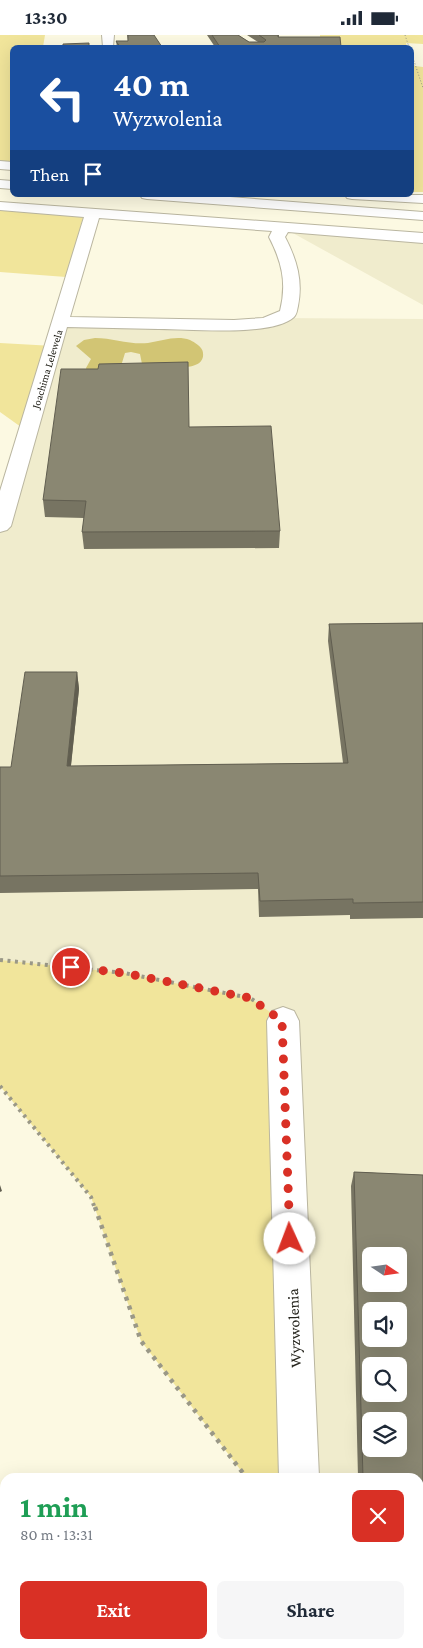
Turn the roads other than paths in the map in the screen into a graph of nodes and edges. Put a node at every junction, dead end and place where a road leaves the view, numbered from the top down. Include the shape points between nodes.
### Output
1 (173, 197) edge
2 (388, 197) edge
3 (423, 199) edge
4 (0, 205) edge
5 (93, 212) junction
6 (423, 216) edge
7 (285, 227) junction
8 (423, 238) edge
9 (61, 323) junction
10 (0, 526) edge
11 (282, 1021) road end
12 (299, 1473) edge

1 - 6 main road
2 - 3 main road
4 - 5 main road
5 - 7 main road
5 - 9 main road, Joachima Lelewela
7 - 8 main road
7 - 9 main road via 277,237 292,269 292,297 288,315 279,320 231,325
9 - 10 main road, Joachima Lelewela
11 - 12 main road, Wyzwolenia

